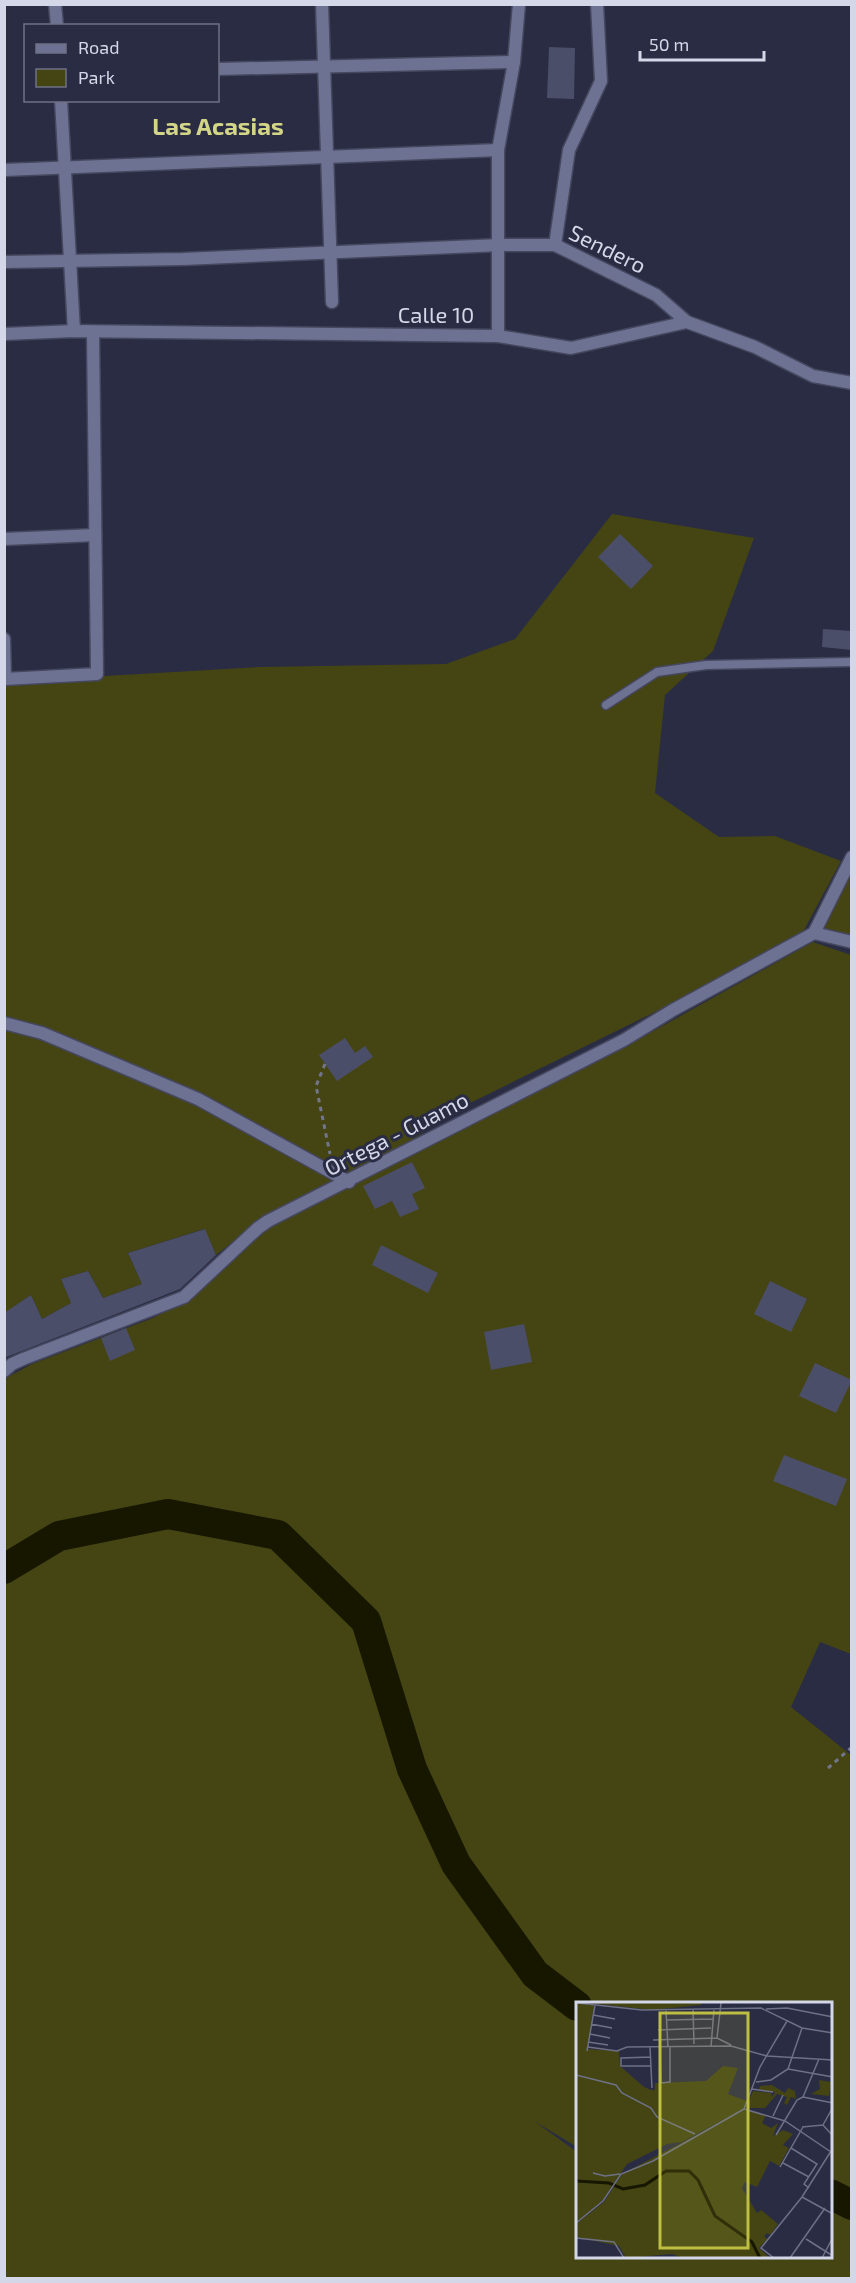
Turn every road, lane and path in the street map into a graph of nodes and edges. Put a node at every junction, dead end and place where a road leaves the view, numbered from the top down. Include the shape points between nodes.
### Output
1 (55, 4) edge
2 (321, 4) edge
3 (519, 4) edge
4 (597, 4) edge
5 (57, 24) edge
6 (514, 62) junction
7 (323, 66) junction
8 (219, 69) edge
9 (61, 102) edge
10 (498, 150) junction
11 (327, 158) junction
12 (64, 168) junction
13 (4, 170) edge
14 (555, 244) junction
15 (500, 245) junction
16 (331, 252) junction
17 (70, 260) junction
18 (4, 262) edge
19 (332, 302) dead end
20 (687, 322) junction
21 (74, 332) junction
22 (93, 332) junction
23 (4, 334) edge
24 (498, 336) junction
25 (852, 383) edge
26 (95, 535) junction
27 (4, 539) edge
28 (4, 639) edge
29 (852, 662) edge
30 (606, 705) dead end
31 (852, 856) edge
32 (814, 933) junction
33 (852, 942) edge
34 (4, 1023) edge
35 (325, 1064) dead end
36 (334, 1174) junction
37 (348, 1182) junction
38 (4, 1371) edge
39 (852, 1747) edge
40 (828, 1768) dead end

1 - 5 street
2 - 7 street
3 - 6 street
4 - 14 street via 601,81 569,150
6 - 7 street
6 - 10 street
7 - 8 street
7 - 11 street
9 - 12 street
10 - 11 street
10 - 15 street
11 - 12 street
11 - 16 street
12 - 13 street
12 - 17 street
14 - 15 street, Sendero
14 - 20 street, Sendero via 656,295
15 - 16 street, Sendero
15 - 24 street
16 - 17 street, Sendero
16 - 19 street
17 - 18 street, Sendero
17 - 21 street
20 - 24 street, Calle 10 via 571,348
20 - 25 street via 755,347 813,376
21 - 22 street, Calle 10
21 - 23 street, Calle 10
22 - 24 street, Calle 10
22 - 26 street
26 - 27 street
26 - 28 street via 97,674 5,679
29 - 30 lane via 706,665 657,672
31 - 32 street
32 - 33 street
32 - 37 street, Ortega - Guamo via 624,1040
34 - 36 street via 42,1033 198,1099
35 - 36 path via 316,1086
36 - 37 street
37 - 38 street, Ortega - Guamo via 258,1228 184,1297 23,1359
39 - 40 path

